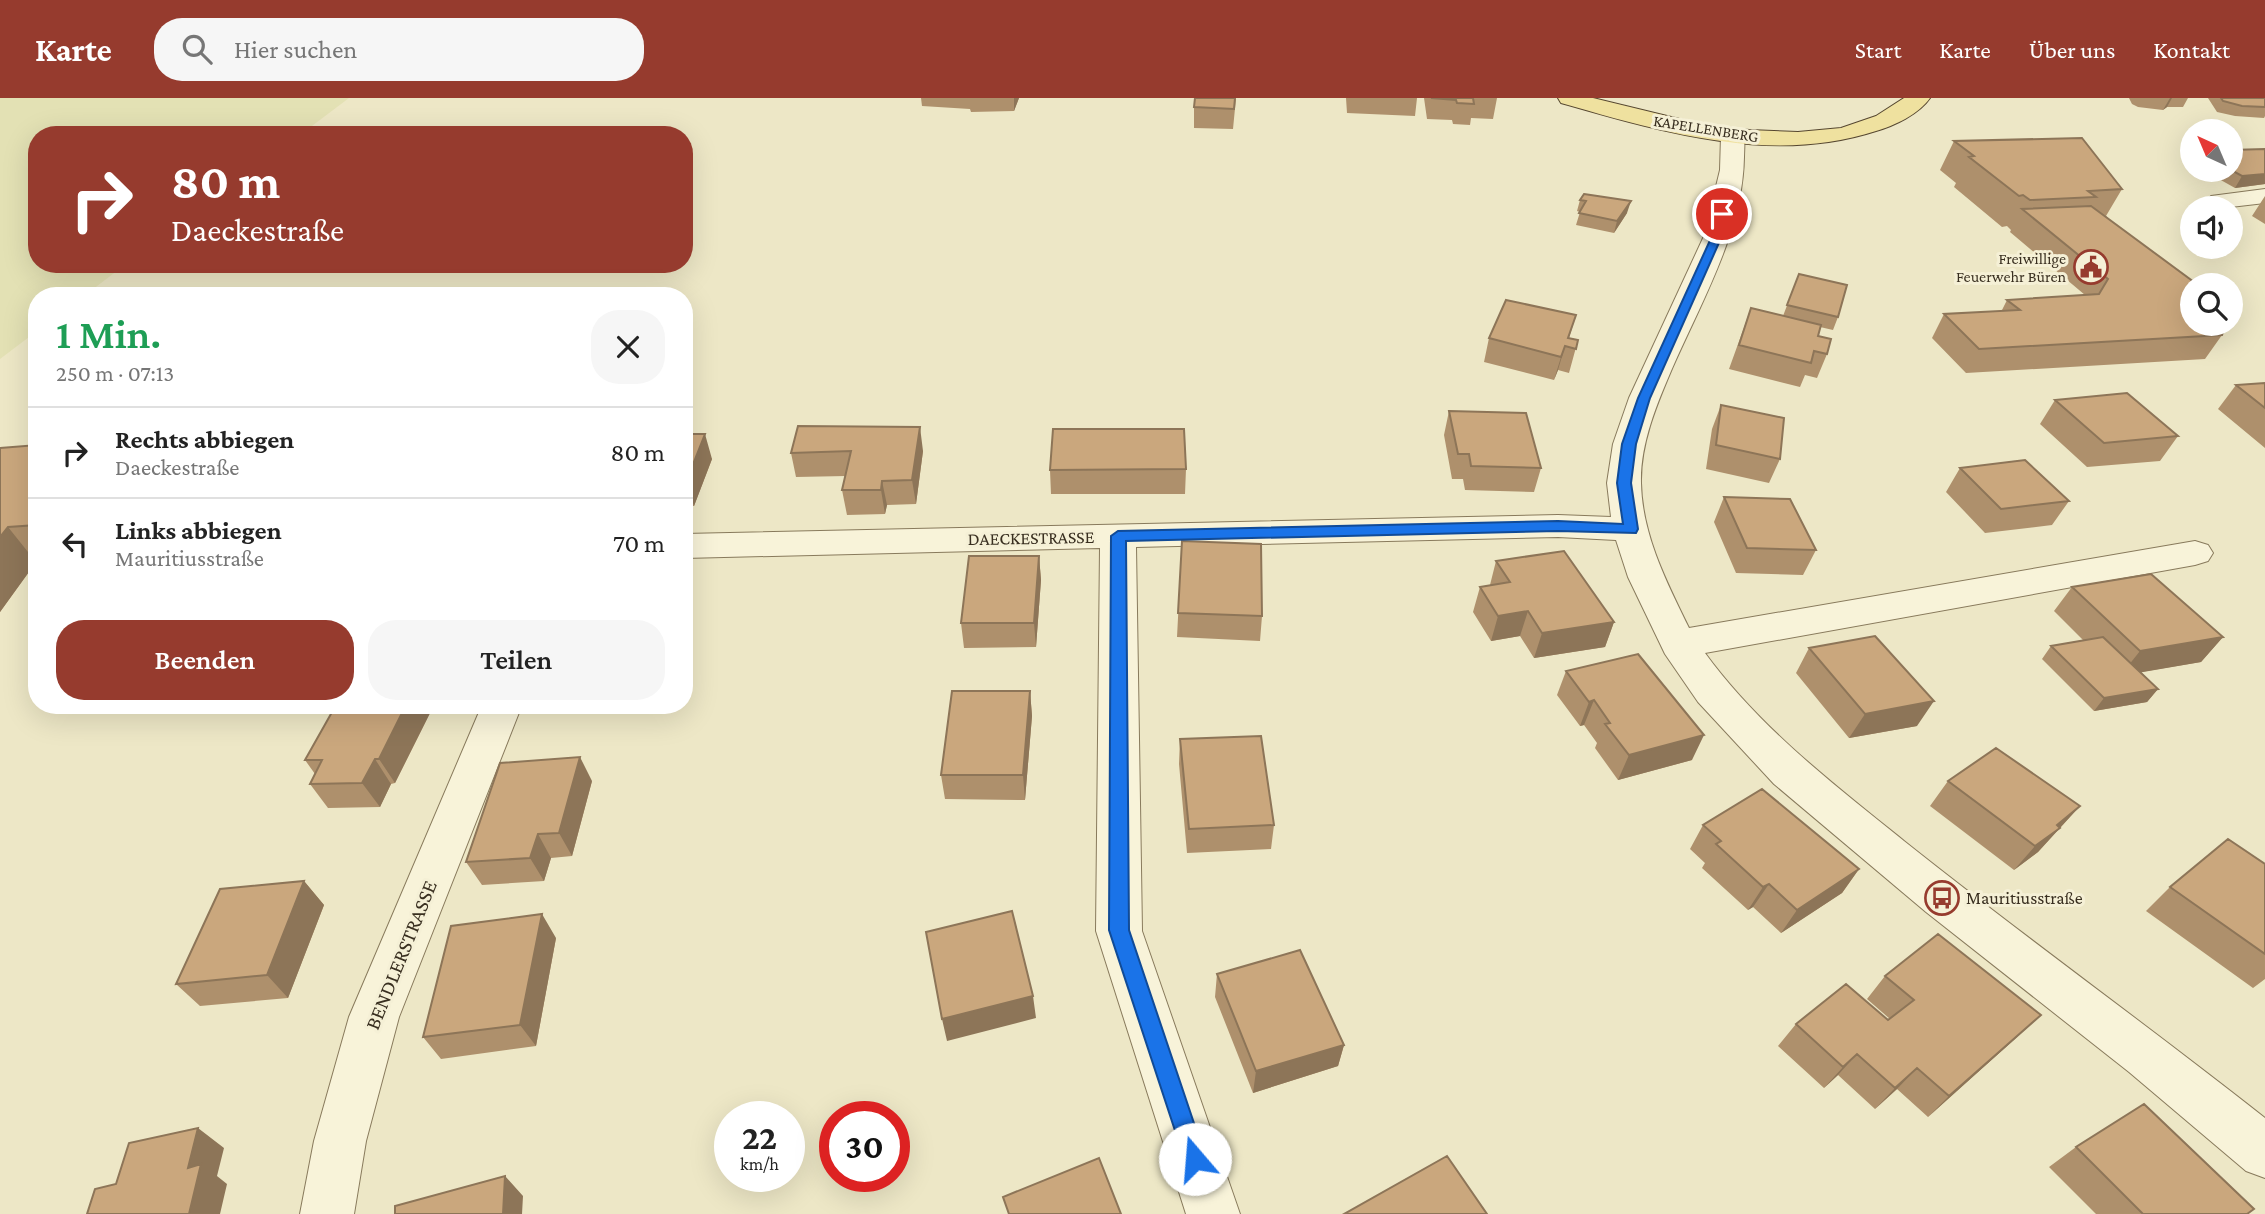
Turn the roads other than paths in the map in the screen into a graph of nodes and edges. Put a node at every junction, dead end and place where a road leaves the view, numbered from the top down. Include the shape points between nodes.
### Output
1 (1569, 98) edge
2 (1919, 98) edge
3 (1733, 136) junction
4 (2265, 196) edge
5 (2243, 198) edge
6 (1630, 529) junction
7 (1118, 536) junction
8 (693, 546) edge
9 (2194, 553) dead end
10 (1678, 644) junction
11 (498, 714) edge
12 (2265, 1152) edge
13 (327, 1214) edge
14 (1213, 1214) edge

1 - 3 main road, KAPELLENBERG
2 - 3 main road, KAPELLENBERG via 1891,120 1847,133
3 - 6 street via 1732,170 1717,236 1644,398 1629,444 1624,483
4 - 5 street
6 - 7 street, DAECKESTRASSE via 1558,526
6 - 10 street via 1646,577
7 - 8 street, DAECKESTRASSE
7 - 14 street via 1119,930
9 - 10 street
10 - 12 street via 1712,692 1790,772
11 - 13 street, BENDLERSTRASSE via 374,1017 340,1140

